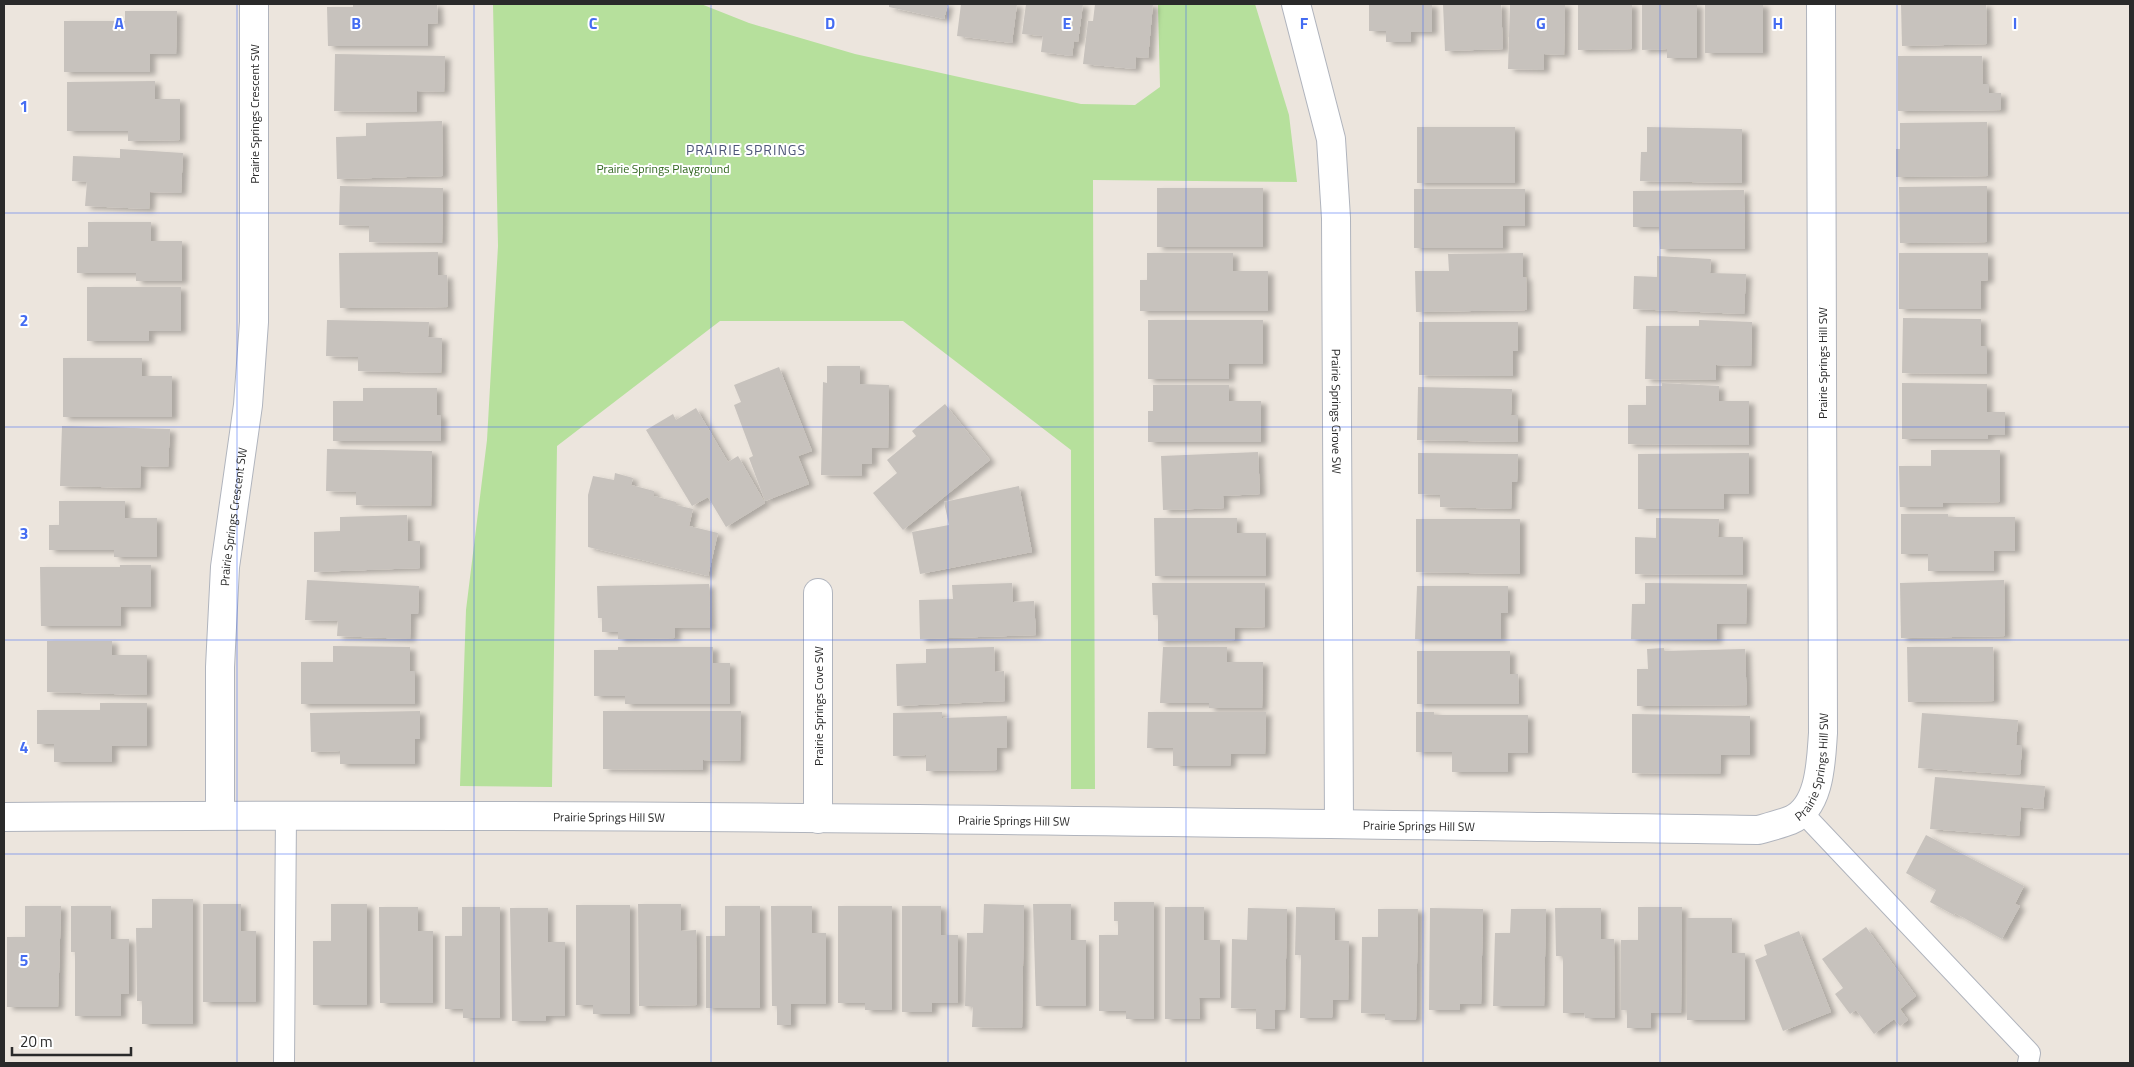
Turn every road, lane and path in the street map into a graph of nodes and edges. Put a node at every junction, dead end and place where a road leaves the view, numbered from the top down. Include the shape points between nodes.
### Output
1 (254, 4) edge
2 (1296, 4) edge
3 (1821, 4) edge
4 (818, 593) dead end
5 (1802, 811) junction
6 (220, 815) junction
7 (286, 815) junction
8 (4, 818) edge
9 (818, 819) junction
10 (1339, 824) junction
11 (284, 1063) edge
12 (2028, 1063) edge

1 - 6 street, Prairie Springs Crescent SW via 254,322 248,405 225,567 220,667
2 - 10 street, Prairie Springs Grove SW via 1331,139 1336,218
3 - 5 street, Prairie Springs Hill SW via 1823,733 1821,772 1813,797
4 - 9 street, Prairie Springs Cove SW
5 - 10 street, Prairie Springs Hill SW via 1793,819 1758,830
5 - 12 lane via 2030,1054
6 - 7 street, Prairie Springs Hill SW
6 - 8 street
7 - 9 street, Prairie Springs Hill SW
7 - 11 lane
9 - 10 street, Prairie Springs Hill SW

